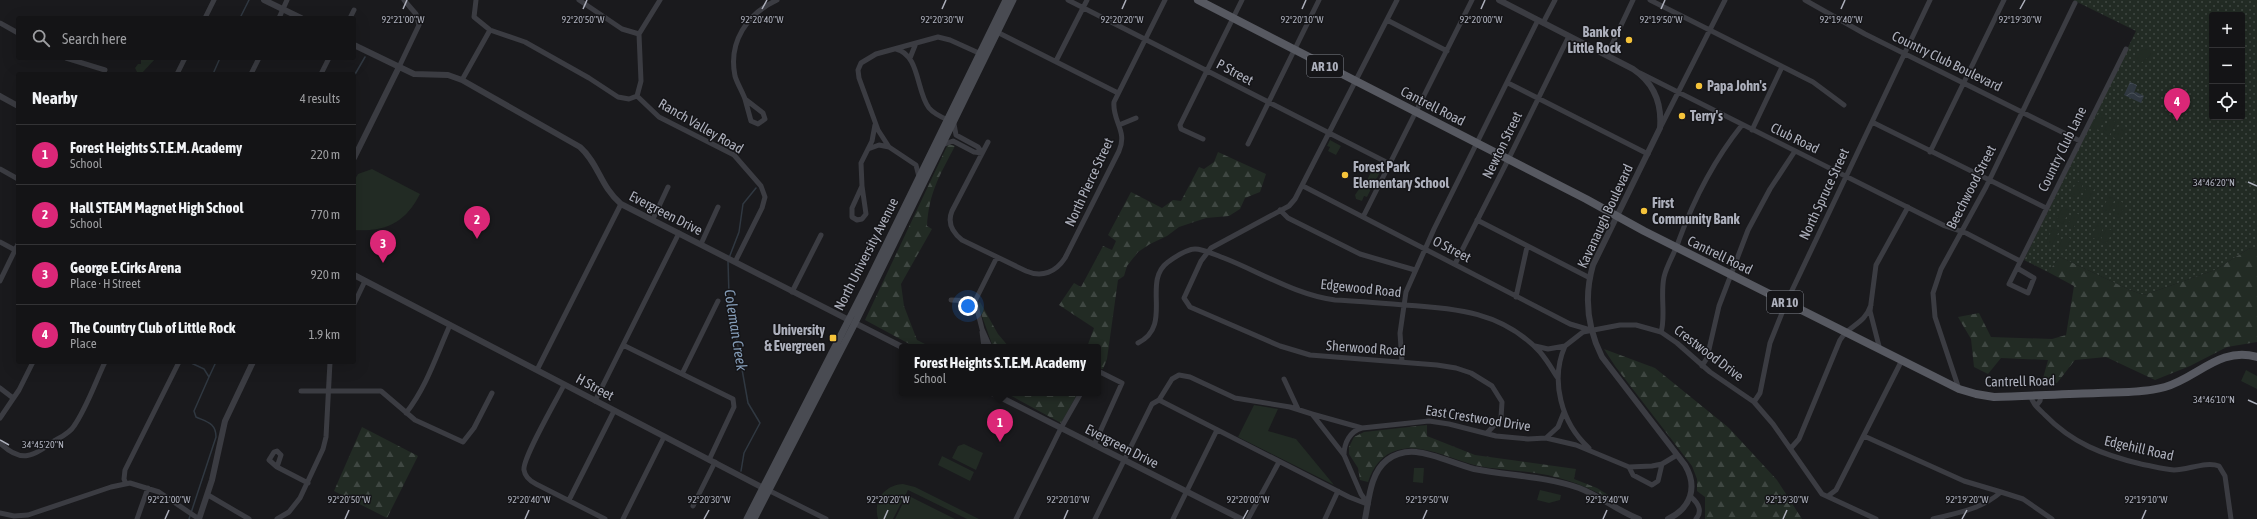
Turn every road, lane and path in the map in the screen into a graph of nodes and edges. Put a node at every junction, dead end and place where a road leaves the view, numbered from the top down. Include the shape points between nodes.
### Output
1 (214, 0) edge
2 (264, 0) edge
3 (287, 0) edge
4 (404, 0) edge
5 (476, 0) edge
6 (579, 0) edge
7 (660, 0) edge
8 (777, 0) edge
9 (1006, 0) edge
10 (1013, 0) edge
11 (1068, 0) edge
12 (1087, 0) edge
13 (1165, 0) edge
14 (1198, 0) edge
15 (1242, 0) edge
16 (1319, 0) edge
17 (1397, 0) edge
18 (1472, 0) edge
19 (1499, 0) edge
20 (1555, 0) edge
21 (1633, 0) edge
22 (1650, 0) edge
23 (1725, 0) edge
24 (1805, 0) edge
25 (1930, 0) edge
26 (2004, 0) edge
27 (1816, 2) edge
28 (2075, 3) dead end
29 (1082, 8) junction
30 (283, 9) junction
31 (354, 10) dead end
32 (206, 16) edge
33 (279, 16) edge
34 (297, 16) edge
35 (351, 16) edge
36 (1233, 18) junction
37 (1387, 20) junction
38 (1541, 21) junction
39 (0, 23) edge
40 (490, 30) junction
41 (1710, 30) junction
42 (16, 32) edge
43 (997, 32) junction
44 (639, 34) junction
45 (1569, 36) junction
46 (1145, 40) junction
47 (916, 43) junction
48 (356, 46) edge
49 (896, 49) junction
50 (2126, 49) dead end
51 (1295, 50) junction
52 (1447, 51) junction
53 (1904, 54) junction
54 (983, 55) junction
55 (1607, 55) junction
56 (910, 58) junction
57 (71, 60) edge
58 (184, 60) edge
59 (258, 60) edge
60 (328, 60) edge
61 (1056, 61) junction
62 (398, 67) junction
63 (1782, 67) junction
64 (1206, 70) junction
65 (104, 72) edge
66 (178, 72) edge
67 (252, 72) edge
68 (322, 72) edge
69 (1639, 73) junction
70 (462, 80) junction
71 (1356, 81) junction
72 (1508, 83) junction
73 (1964, 83) junction
74 (1679, 92) junction
75 (1118, 93) junction
76 (0, 96) edge
77 (637, 96) junction
78 (1538, 98) junction
79 (745, 99) junction
80 (1268, 103) junction
81 (16, 105) edge
82 (1844, 105) dead end
83 (1416, 112) junction
84 (2022, 112) junction
85 (1136, 118) dead end
86 (951, 122) junction
87 (1872, 122) junction
88 (875, 124) junction
89 (1119, 125) junction
90 (1742, 126) junction
91 (1660, 128) junction
92 (1752, 130) junction
93 (1329, 134) junction
94 (1203, 139) dead end
95 (2080, 141) junction
96 (988, 142) dead end
97 (1248, 144) dead end
98 (1477, 144) junction
99 (941, 146) junction
100 (890, 147) junction
101 (868, 149) junction
102 (1795, 151) junction
103 (1930, 152) junction
104 (982, 153) junction
105 (356, 154) edge
106 (1648, 154) junction
107 (929, 159) junction
108 (1508, 160) junction
109 (1390, 164) junction
110 (916, 165) junction
111 (0, 169) edge
112 (1845, 176) junction
113 (16, 178) edge
114 (918, 178) junction
115 (1989, 179) junction
116 (862, 186) junction
117 (1303, 186) junction
118 (668, 187) dead end
119 (621, 204) junction
120 (718, 207) dead end
121 (1908, 207) junction
122 (2046, 208) junction
123 (1280, 210) junction
124 (1616, 216) junction
125 (1363, 217) junction
126 (653, 220) junction
127 (1477, 220) junction
128 (1962, 232) junction
129 (679, 233) junction
130 (821, 235) dead end
131 (0, 242) edge
132 (701, 244) junction
133 (16, 247) edge
134 (1527, 247) junction
135 (1676, 248) junction
136 (16, 249) edge
137 (1425, 249) junction
138 (1207, 252) junction
139 (996, 257) junction
140 (731, 260) junction
141 (2020, 261) junction
142 (1455, 264) junction
143 (2017, 268) junction
144 (1415, 270) junction
145 (1731, 274) junction
146 (356, 276) edge
147 (1590, 278) junction
148 (0, 281) edge
149 (365, 281) junction
150 (792, 292) junction
151 (1516, 297) junction
152 (356, 300) edge
153 (951, 300) dead end
154 (718, 301) dead end
155 (975, 301) junction
156 (1786, 303) junction
157 (1403, 305) junction
158 (1871, 305) junction
159 (851, 322) junction
160 (450, 325) junction
161 (982, 329) junction
162 (1591, 330) junction
163 (1661, 332) junction
164 (1845, 332) junction
165 (1138, 343) dead end
166 (984, 344) edge
167 (989, 344) edge
168 (623, 345) junction
169 (1533, 345) junction
170 (899, 346) edge
171 (1565, 346) junction
172 (1880, 350) junction
173 (2257, 357) edge
174 (1902, 360) junction
175 (1402, 362) junction
176 (32, 364) edge
177 (105, 364) edge
178 (178, 364) edge
179 (251, 364) edge
180 (330, 364) edge
181 (1702, 366) junction
182 (537, 370) junction
183 (1101, 373) edge
184 (682, 374) junction
185 (1557, 378) junction
186 (1284, 379) dead end
187 (564, 385) junction
188 (0, 388) edge
189 (1959, 389) junction
190 (328, 390) junction
191 (301, 391) dead end
192 (492, 393) dead end
193 (2041, 395) junction
194 (998, 396) edge
195 (1080, 396) edge
196 (2031, 396) junction
197 (13, 398) junction
198 (1159, 400) junction
199 (595, 401) junction
200 (1754, 402) junction
201 (2036, 406) junction
202 (1298, 409) junction
203 (614, 411) junction
204 (1564, 412) junction
205 (406, 413) junction
206 (1312, 414) junction
207 (0, 418) edge
208 (1061, 428) junction
209 (1362, 428) junction
210 (1217, 430) junction
211 (1487, 433) junction
212 (664, 436) junction
213 (1864, 436) junction
214 (1546, 438) junction
215 (0, 442) edge
216 (1094, 445) junction
217 (1791, 448) junction
218 (1592, 451) junction
219 (1344, 455) junction
220 (1677, 455) junction
221 (1124, 460) junction
222 (712, 461) junction
223 (1279, 462) junction
224 (1662, 464) junction
225 (277, 467) dead end
226 (1629, 467) junction
227 (308, 483) junction
228 (126, 484) junction
229 (148, 488) junction
230 (766, 489) junction
231 (1338, 491) junction
232 (1186, 492) junction
233 (2001, 492) junction
234 (208, 495) junction
235 (1828, 496) junction
236 (1691, 497) junction
237 (569, 500) junction
238 (1368, 504) junction
239 (693, 506) dead end
240 (0, 514) edge
241 (193, 516) edge
242 (137, 519) edge
243 (249, 519) edge
244 (277, 519) edge
245 (605, 519) edge
246 (623, 519) edge
247 (747, 519) edge
248 (754, 519) edge
249 (826, 519) edge
250 (1016, 519) edge
251 (1095, 519) edge
252 (1173, 519) edge
253 (1241, 519) edge
254 (1248, 519) edge
255 (1325, 519) edge
256 (1365, 519) edge
257 (1639, 519) edge
258 (1668, 519) edge
259 (1696, 519) edge
260 (1876, 519) edge
261 (1933, 519) edge
262 (2052, 519) edge
263 (2231, 519) edge

1 - 32 street
2 - 30 street
3 - 30 street
4 - 62 street via 416,14 419,25
5 - 40 street via 474,17
6 - 44 street via 622,29
7 - 44 street
8 - 79 street via 757,11 745,24 734,50 735,77
9 - 54 main road, North University Avenue
10 - 43 main road, North University Avenue
11 - 29 street, P Street
12 - 29 street
13 - 46 street, North Pierce Street
14 - 36 main road, Cantrell Road / AR 10
15 - 36 street
16 - 51 street
17 - 37 street
18 - 52 street
19 - 38 street, Kavanaugh Boulevard
20 - 38 street
21 - 55 street
22 - 41 street
23 - 41 street
24 - 27 street, Country Club Boulevard
25 - 53 street, North Spruce Street
26 - 73 street
27 - 53 street, Country Club Boulevard via 1864,34
28 - 84 street, Beechwood Street
29 - 46 street, P Street
29 - 61 street
30 - 33 street
30 - 34 street
31 - 35 street
36 - 51 main road, Cantrell Road / AR 10
36 - 64 street
37 - 52 street
37 - 71 street
38 - 45 street, Kavanaugh Boulevard
38 - 72 street
39 - 42 street
40 - 70 street
40 - 77 street via 525,42 618,97 629,99
41 - 63 street
41 - 74 street
43 - 54 main road, North University Avenue
43 - 61 street
44 - 77 street via 641,81
45 - 55 street, Kavanaugh Boulevard
45 - 78 street, Newton Street
46 - 64 street, P Street
46 - 75 street, North Pierce Street
47 - 49 street
47 - 54 street via 942,37
47 - 56 street
48 - 62 street, Evergreen Drive
49 - 56 street via 903,51
49 - 88 street via 869,56 860,66 859,78
50 - 95 street, Country Club Lane
51 - 71 main road, Cantrell Road / AR 10
51 - 80 street
52 - 83 street
53 - 73 street, Country Club Boulevard
53 - 87 street, North Spruce Street
54 - 86 main road, North University Avenue
55 - 69 street, Kavanaugh Boulevard
56 - 86 street via 928,107 935,114
57 - 65 street
58 - 66 street
59 - 67 street
60 - 68 street
61 - 75 street
62 - 70 street, Evergreen Drive via 414,74 448,75
62 - 105 street
63 - 82 street via 1814,83
63 - 92 street
64 - 80 street, P Street
64 - 94 street via 1180,125 1181,129
69 - 74 street, Club Road
69 - 91 street, Kavanaugh Boulevard via 1651,85 1657,98
70 - 119 street, Evergreen Drive via 580,147 593,162 606,189
71 - 83 main road, Cantrell Road / AR 10
71 - 93 street
72 - 78 street
72 - 98 street
73 - 84 street, Country Club Boulevard
73 - 103 street
74 - 90 street, Club Road
74 - 91 street
75 - 89 street, North Pierce Street via 1114,106
76 - 81 street
77 - 140 street, Ranch Valley Road via 659,117 734,155 761,186 764,197 762,208
78 - 106 street
78 - 108 street, Newton Street
79 - 79 street via 751,121 758,124 763,122 763,113
80 - 93 street, P Street
80 - 97 street
83 - 98 main road, Cantrell Road / AR 10
83 - 109 street
84 - 95 street, Country Club Boulevard
84 - 115 street, Beechwood Street
85 - 89 street
86 - 99 main road, North University Avenue
86 - 104 street via 956,135 978,147
86 - 107 main road, North University Avenue
87 - 103 street
87 - 112 street, North Spruce Street
88 - 100 street
88 - 101 street
89 - 139 street, North Pierce Street via 1123,139 1119,151 1060,265 1049,272 1037,274
90 - 92 street, Club Road
90 - 135 street via 1720,153 1711,169
91 - 106 street, Kavanaugh Boulevard
92 - 102 street, Club Road
93 - 109 street, P Street
93 - 117 street
95 - 122 street, Country Club Lane
96 - 104 street, North Pierce Street
98 - 108 main road, Cantrell Road / AR 10
98 - 137 street
99 - 104 street via 953,141 974,152
99 - 159 main road, North University Avenue
100 - 101 street via 879,145
100 - 110 street
101 - 116 street via 861,163
102 - 112 street, Club Road
102 - 145 street via 1755,215
103 - 115 street
104 - 139 street, North Pierce Street via 952,211 950,223 954,234
106 - 124 street, Kavanaugh Boulevard
107 - 110 street
107 - 114 main road, North University Avenue
108 - 124 main road, Cantrell Road / AR 10
108 - 127 street, Newton Street
109 - 125 street
110 - 114 street
111 - 113 street
112 - 121 street, Club Road
112 - 156 street, North Spruce Street via 1844,183
114 - 159 main road, North University Avenue
115 - 122 street
115 - 128 street, Beechwood Street
116 - 116 street via 851,212 852,217 857,220 866,214
117 - 123 street via 1294,201
117 - 125 street, O Street
118 - 126 street
119 - 126 street, Evergreen Drive
119 - 182 street
120 - 132 street
121 - 128 street, Club Road
121 - 158 street via 1878,258
122 - 141 street, Country Club Lane
123 - 138 street via 1220,242
123 - 144 street via 1288,218 1360,254
124 - 135 main road, Cantrell Road / AR 10
124 - 147 street, Kavanaugh Boulevard
125 - 137 street, O Street
126 - 129 street, Evergreen Drive
127 - 134 street
127 - 142 street, Newton Street
128 - 141 street
128 - 189 street, Beechwood Street via 1941,269 1933,293 1935,317
129 - 132 street, Evergreen Drive
129 - 168 street
130 - 150 street
131 - 133 street
132 - 140 street, Evergreen Drive
134 - 147 street
134 - 151 street
135 - 145 main road, Cantrell Road / AR 10
135 - 163 street via 1664,278
136 - 148 street
137 - 142 street, O Street
137 - 144 street
138 - 157 street, Edgewood Road via 1316,296
138 - 165 street, Edgewood Road via 1190,250 1160,269 1156,282 1156,317 1147,336
138 - 175 street, Sherwood Road via 1186,292 1184,298 1188,306 1303,354 1335,359
139 - 155 street
140 - 150 street, Evergreen Drive
141 - 143 street, Country Club Lane
142 - 151 street, O Street
143 - 143 street, Country Club Lane via 2034,278 2028,293 2009,284
144 - 157 street
145 - 156 main road, Cantrell Road / AR 10
145 - 181 street via 1716,313 1707,358
146 - 149 street, H Street
147 - 162 street, Kavanaugh Boulevard via 1587,305
149 - 152 street
149 - 160 street, H Street
150 - 159 street, Evergreen Drive
151 - 162 street, O Street via 1576,327
153 - 155 street
154 - 184 street
155 - 161 street
156 - 164 main road, Cantrell Road / AR 10
156 - 200 street, North Spruce Street via 1770,343 1760,393
157 - 169 street, Edgewood Road via 1453,308 1482,314 1506,325
157 - 175 street via 1400,338
158 - 164 street via 1864,319
158 - 172 street via 1870,311
159 - 170 street, Evergreen Drive
159 - 230 main road, North University Avenue
160 - 182 street, H Street
160 - 205 street via 430,375
161 - 166 street
161 - 167 street
162 - 163 street, Crestwood Drive via 1628,325
162 - 171 street, Crestwood Drive via 1581,332
162 - 220 street, Kavanaugh Boulevard via 1608,366
163 - 181 street, Crestwood Drive via 1678,343
164 - 172 main road, Cantrell Road / AR 10
164 - 217 street via 1799,439
168 - 184 street
168 - 199 street
169 - 171 street via 1548,349
169 - 185 street, Edgewood Road via 1545,358
171 - 185 street, East Crestwood Drive
172 - 174 main road, Cantrell Road / AR 10
173 - 193 main road, Cantrell Road / AR 10 via 2238,354 2224,357 2181,381 2162,388
174 - 189 main road, Cantrell Road / AR 10
174 - 213 street
175 - 211 street, Sherwood Road via 1461,369 1492,386 1501,398 1503,410 1499,421
176 - 197 street
177 - 215 street via 71,430 34,455 22,455
178 - 228 street via 125,470
179 - 234 street via 225,421
180 - 190 street
181 - 200 street, Crestwood Drive
182 - 187 street, H Street
183 - 216 street via 1122,384
184 - 222 street via 735,402
185 - 204 street, East Crestwood Drive
186 - 202 street
187 - 199 street, H Street
187 - 237 street via 526,459 524,469 531,481
188 - 197 street
189 - 196 main road, Cantrell Road / AR 10 via 1985,396
190 - 191 street
190 - 205 street via 381,391
190 - 227 street via 325,443
192 - 205 street via 474,428 463,442 415,420
193 - 196 main road, Cantrell Road / AR 10
193 - 201 street
194 - 208 street, Evergreen Drive
195 - 208 street
196 - 201 street, Edgehill Road
197 - 207 street
198 - 202 street, East Crestwood Drive via 1176,375 1186,375 1235,398
198 - 210 street
198 - 221 street via 1152,404
199 - 203 street, H Street
200 - 217 street, Crestwood Drive
201 - 263 street, Edgehill Road via 2068,436 2103,454 2165,469 2214,464 2220,466 2225,476
202 - 206 street, East Crestwood Drive
203 - 212 street, H Street
203 - 237 street
204 - 214 street via 1558,427
204 - 218 street, East Crestwood Drive via 1577,435
206 - 209 street, East Crestwood Drive
206 - 219 street
208 - 216 street, Evergreen Drive
208 - 250 street
209 - 211 street, East Crestwood Drive via 1429,421
209 - 219 street via 1356,430 1349,438
210 - 223 street
210 - 232 street
211 - 214 street, East Crestwood Drive via 1521,439
212 - 222 street, H Street
212 - 246 street
213 - 233 street via 1964,481
213 - 235 street via 1836,490
214 - 218 street, East Crestwood Drive
216 - 221 street, Evergreen Drive
217 - 235 street, Crestwood Drive via 1820,492
218 - 226 street, East Crestwood Drive via 1612,462
219 - 238 street
220 - 224 street, East Crestwood Drive
220 - 236 street, Kavanaugh Boulevard via 1692,478
221 - 232 street, Evergreen Drive
221 - 251 street
222 - 230 street, H Street
222 - 239 street
223 - 231 street
223 - 254 street
224 - 226 street, East Crestwood Drive
224 - 226 street via 1658,481 1652,485 1633,475
225 - 227 street
227 - 244 street via 295,505
228 - 229 street
228 - 240 street via 28,515
229 - 241 street via 159,492
229 - 242 street
230 - 247 main road, North University Avenue
230 - 248 main road, North University Avenue
230 - 249 street, H Street
231 - 238 street
231 - 255 street
232 - 252 street
232 - 253 street, Evergreen Drive
233 - 261 street via 1974,508
233 - 262 street via 2023,499
234 - 241 street
234 - 243 street
235 - 260 street
236 - 258 street via 1682,510
236 - 259 street via 1700,508 1700,514
237 - 245 street
238 - 256 street
238 - 257 street via 1374,479 1382,465 1397,454 1415,452 1475,469 1568,484 1593,494

